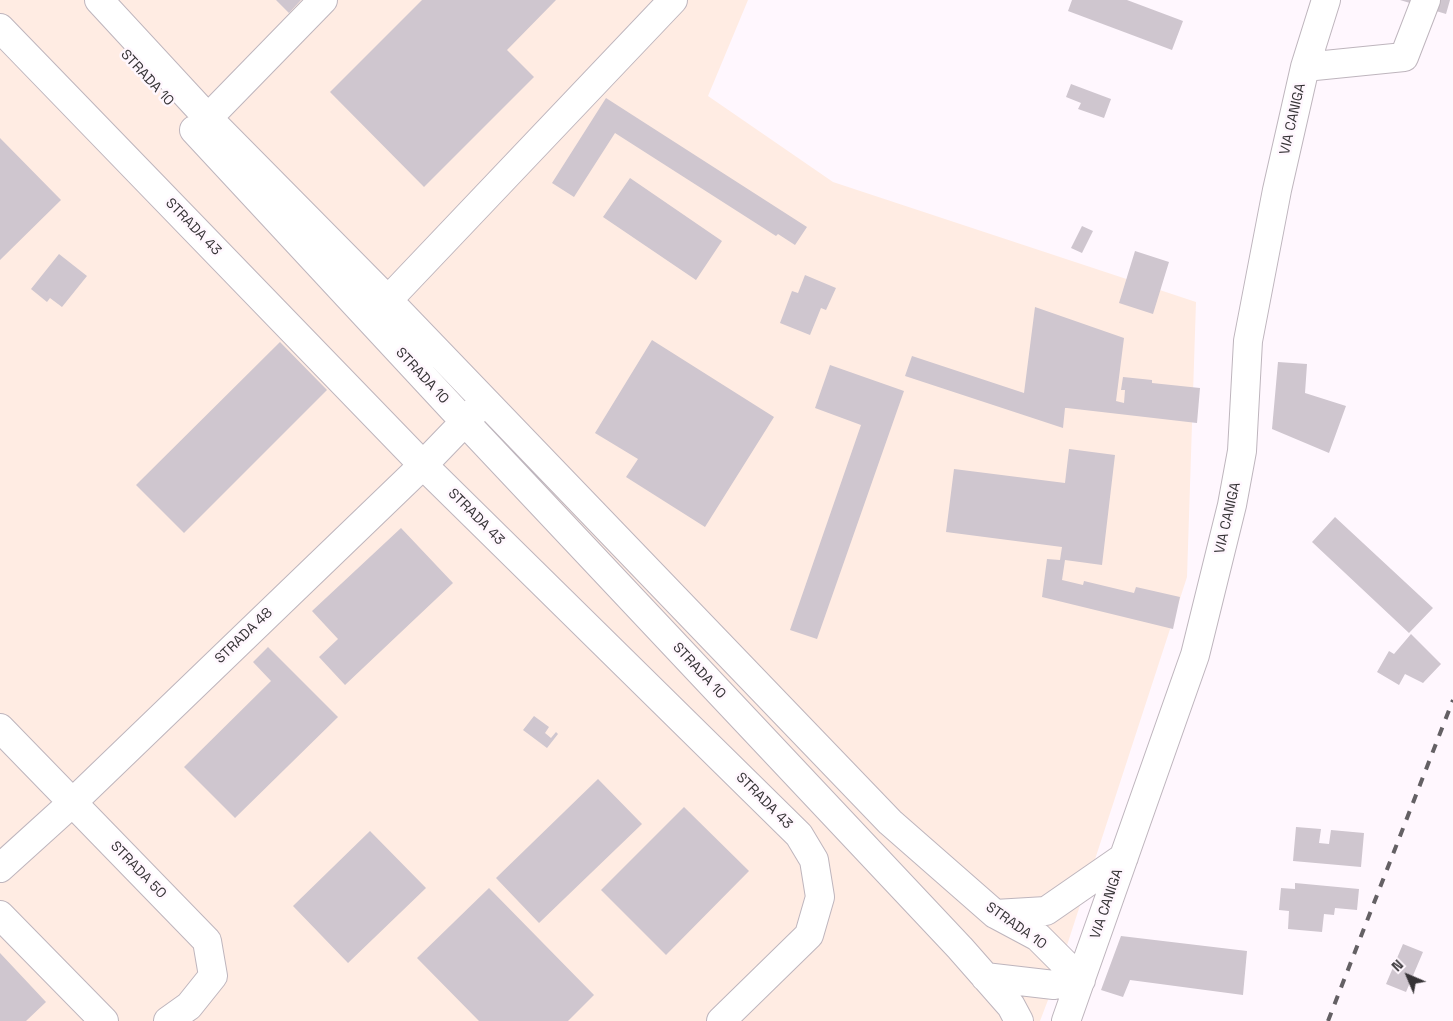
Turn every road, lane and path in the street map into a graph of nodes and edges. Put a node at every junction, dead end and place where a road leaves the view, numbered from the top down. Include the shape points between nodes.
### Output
1 (79, 0) edge
2 (99, 0) edge
3 (323, 0) edge
4 (673, 0) edge
5 (1326, 0) edge
6 (1426, 0) edge
7 (0, 28) edge
8 (1305, 67) junction
9 (208, 118) junction
10 (388, 300) junction
11 (486, 401) junction
12 (464, 422) junction
13 (423, 465) junction
14 (0, 728) edge
15 (72, 802) junction
16 (1124, 857) junction
17 (0, 868) edge
18 (995, 914) junction
19 (0, 915) edge
20 (985, 977) junction
21 (1081, 980) junction
22 (104, 1021) edge
23 (168, 1021) edge
24 (721, 1021) edge
25 (1019, 1021) edge
26 (1066, 1021) edge

1 - 12 street, STRADA 10 via 91,18
2 - 9 street, STRADA 10
3 - 9 street
4 - 10 street
5 - 8 street, VIA CANIGA
6 - 8 street via 1404,57
7 - 13 street, STRADA 43
8 - 16 street, VIA CANIGA via 1248,341 1242,451 1232,505 1195,655
9 - 10 street, STRADA 10
10 - 11 street, STRADA 10
11 - 12 street, STRADA 48
11 - 18 street, STRADA 10 via 890,822
12 - 13 street, STRADA 48
12 - 20 street, STRADA 10
13 - 15 street, STRADA 48
13 - 24 street, STRADA 43 via 799,835 814,860 820,897 809,935
14 - 15 street, STRADA 50
15 - 17 street, STRADA 48
15 - 23 street, STRADA 50 via 207,941 213,976 189,1006
16 - 18 street via 1046,911
16 - 21 street, VIA CANIGA
18 - 21 street, STRADA 10 via 1038,937
19 - 22 street
20 - 21 street via 1054,985
20 - 25 street, STRADA 10
21 - 26 street, VIA CANIGA

